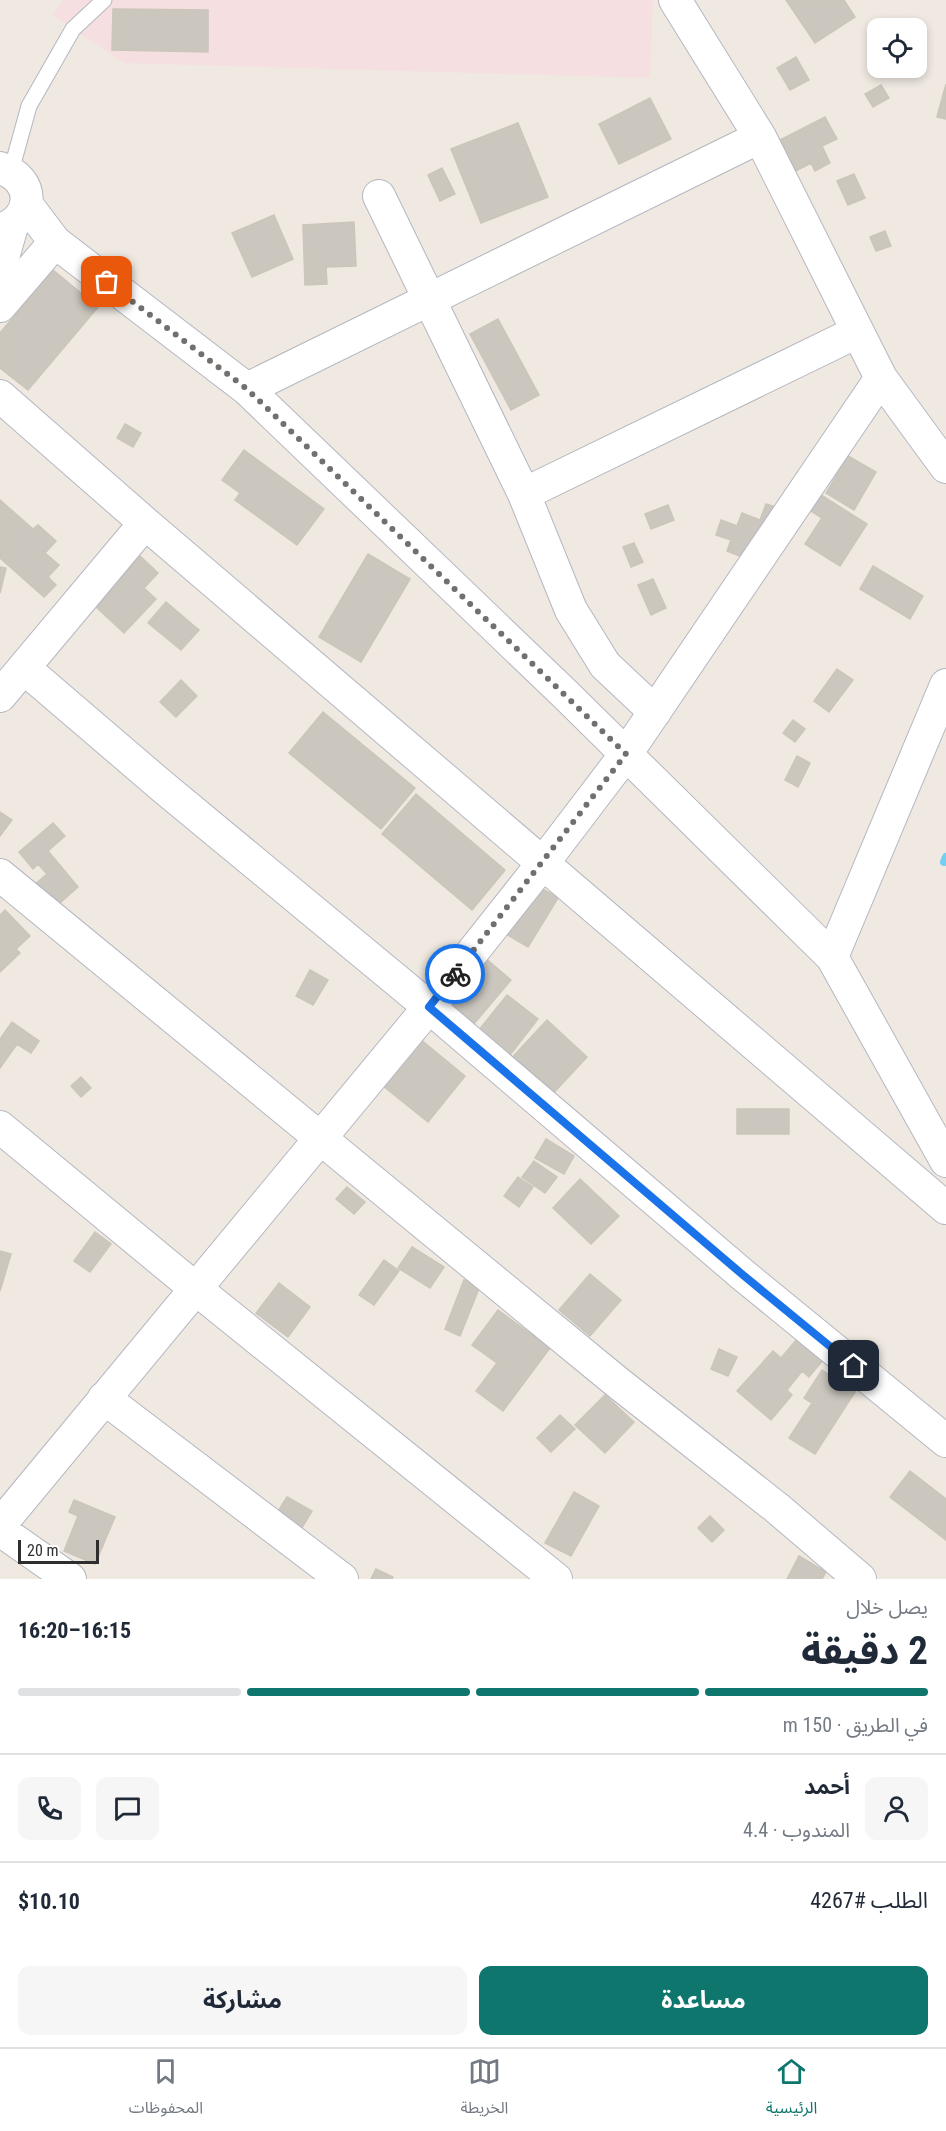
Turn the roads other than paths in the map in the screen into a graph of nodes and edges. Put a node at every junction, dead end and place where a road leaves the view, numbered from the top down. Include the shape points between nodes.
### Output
1 (104, 0) edge
2 (675, 0) edge
3 (760, 137) junction
4 (6, 170) edge
5 (379, 196) dead end
6 (13, 221) edge
7 (55, 242) junction
8 (0, 268) edge
9 (428, 300) junction
10 (0, 306) edge
11 (857, 332) junction
12 (881, 378) junction
13 (247, 389) junction
14 (0, 396) edge
15 (946, 467) edge
16 (524, 494) junction
17 (146, 523) junction
18 (24, 668) junction
19 (946, 685) edge
20 (0, 696) edge
21 (655, 712) junction
22 (626, 754) junction
23 (543, 863) junction
24 (0, 875) edge
25 (832, 957) junction
26 (429, 1007) junction
27 (0, 1127) edge
28 (321, 1139) junction
29 (946, 1161) edge
30 (946, 1208) edge
31 (196, 1289) junction
32 (104, 1398) junction
33 (946, 1441) edge
34 (0, 1528) edge
35 (70, 1579) edge
36 (342, 1579) edge
37 (556, 1579) edge
38 (860, 1579) edge

1 - 4 lane via 73,29 29,106
2 - 3 street
3 - 9 street
3 - 11 street
4 - 6 street via 21,180 26,192
5 - 9 street
6 - 7 street
6 - 8 street
7 - 10 street
7 - 13 street
9 - 13 street
9 - 16 street
11 - 12 street
11 - 16 street
12 - 15 street
12 - 21 street
13 - 22 street
14 - 17 street
16 - 21 street via 571,610 605,665
17 - 18 street
17 - 23 street
18 - 20 street
18 - 26 street
19 - 25 street
21 - 22 street
22 - 23 street
22 - 25 street
23 - 26 street
23 - 30 street
24 - 28 street
25 - 29 street
26 - 28 street
26 - 33 street via 743,1275
27 - 31 street
28 - 31 street
28 - 38 street
31 - 32 street
31 - 37 street
32 - 34 street
32 - 36 street
34 - 35 street

